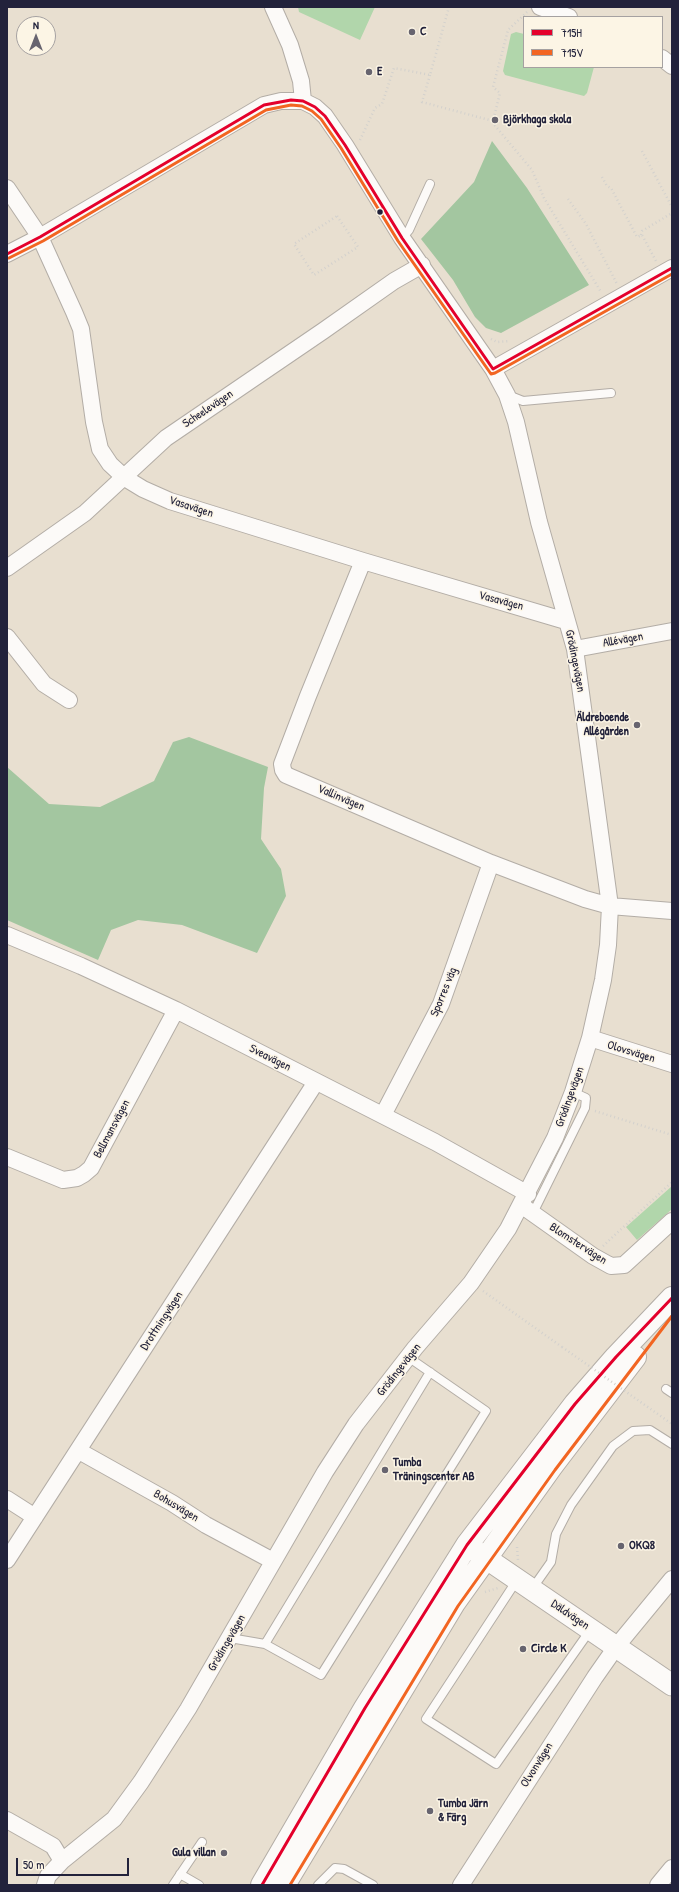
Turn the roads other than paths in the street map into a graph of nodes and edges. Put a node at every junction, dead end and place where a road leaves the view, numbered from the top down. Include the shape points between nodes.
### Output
1 (273, 7) edge
2 (540, 7) edge
3 (566, 16) edge
4 (663, 59) edge
5 (672, 66) edge
6 (303, 101) junction
7 (430, 184) dead end
8 (7, 188) edge
9 (40, 237) junction
10 (402, 238) junction
11 (7, 254) edge
12 (666, 264) edge
13 (422, 266) junction
14 (493, 369) junction
15 (611, 393) dead end
16 (507, 395) junction
17 (124, 478) junction
18 (363, 561) junction
19 (7, 568) edge
20 (566, 621) junction
21 (672, 631) edge
22 (7, 637) edge
23 (575, 649) junction
24 (69, 700) dead end
25 (491, 863) junction
26 (610, 906) junction
27 (672, 911) edge
28 (7, 935) edge
29 (176, 1010) junction
30 (590, 1038) junction
31 (672, 1064) edge
32 (316, 1082) junction
33 (573, 1092) junction
34 (383, 1115) junction
35 (7, 1157) edge
36 (527, 1204) junction
37 (672, 1221) edge
38 (672, 1298) edge
39 (672, 1308) edge
40 (408, 1358) junction
41 (430, 1372) junction
42 (672, 1444) edge
43 (79, 1451) junction
44 (7, 1499) edge
45 (34, 1517) junction
46 (476, 1551) junction
47 (7, 1560) edge
48 (273, 1561) junction
49 (672, 1579) edge
50 (524, 1584) junction
51 (591, 1629) junction
52 (230, 1638) junction
53 (265, 1644) junction
54 (616, 1647) junction
55 (672, 1685) edge
56 (7, 1820) edge
57 (202, 1842) dead end
58 (62, 1861) junction
59 (672, 1868) edge
60 (180, 1874) junction
61 (45, 1885) edge
62 (173, 1885) edge
63 (199, 1885) edge
64 (262, 1885) edge
65 (284, 1885) edge
66 (318, 1885) edge
67 (373, 1885) edge
68 (462, 1885) edge
69 (658, 1885) edge

1 - 6 street via 301,81
2 - 3 street
4 - 5 street
6 - 9 street via 281,101 264,105
6 - 10 street, Grödingevägen via 325,116
7 - 10 lane via 409,230
8 - 9 street, Vasavägen
9 - 11 street
9 - 17 street, Vasavägen via 81,329 100,449
10 - 13 street, Grödingevägen
12 - 14 street
13 - 14 street, Grödingevägen
13 - 17 street, Scheelevägen via 394,281 166,438
14 - 16 street, Grödingevägen
15 - 16 lane via 523,401
16 - 20 street, Grödingevägen
17 - 18 street, Vasavägen via 170,501
17 - 19 street, Scheelevägen via 85,513
18 - 20 street, Vasavägen
18 - 25 street, Vallinvägen via 308,696 282,764 283,770 286,775
20 - 23 street, Grödingevägen
21 - 23 street, Allévägen
22 - 24 street via 44,684
23 - 26 street, Grödingevägen
25 - 26 street, Vallinvägen
25 - 34 street, Sporres väg via 441,1004
26 - 27 street, Vallinvägen
26 - 30 street, Grödingevägen via 603,980
28 - 29 street, Sveavägen
29 - 32 street, Sveavägen
29 - 35 street, Bellmansvägen via 88,1171 77,1178 63,1180
30 - 31 street, Olovsvägen
30 - 33 street, Grödingevägen
32 - 34 street, Sveavägen
32 - 43 street, Drottningvägen
33 - 36 street, Grödingevägen
33 - 36 lane via 586,1098 585,1108
34 - 36 street, Sveavägen via 487,1170
36 - 37 street, Blomstervägen via 592,1256 611,1266 624,1265
36 - 40 street, Grödingevägen via 471,1283
38 - 46 main road via 575,1404
39 - 46 main road via 551,1467
40 - 41 lane
40 - 48 street, Grödingevägen via 352,1430 324,1472
41 - 53 lane
41 - 53 lane via 486,1411 482,1418 321,1675
42 - 50 lane via 650,1430 633,1432 613,1446 571,1505 556,1534 551,1562
43 - 45 street, Drottningvägen
43 - 48 street, Bohusvägen
44 - 45 street
45 - 47 street, Drottningvägen
46 - 50 street, Däldvägen
46 - 64 main road via 365,1708
46 - 65 main road via 437,1629
48 - 52 street, Grödingevägen
49 - 54 street, Olvonvägen
50 - 51 street, Däldvägen
50 - 51 lane via 426,1719 496,1764
51 - 54 street, Däldvägen
52 - 53 lane
52 - 58 street, Grödingevägen via 166,1746 114,1819
54 - 55 street, Däldvägen
54 - 68 street, Olvonvägen via 550,1745
56 - 58 street via 53,1846
57 - 60 lane
58 - 61 street, Grödingevägen via 48,1876
59 - 69 street
60 - 62 lane
60 - 63 lane
66 - 67 lane via 335,1868 344,1869

